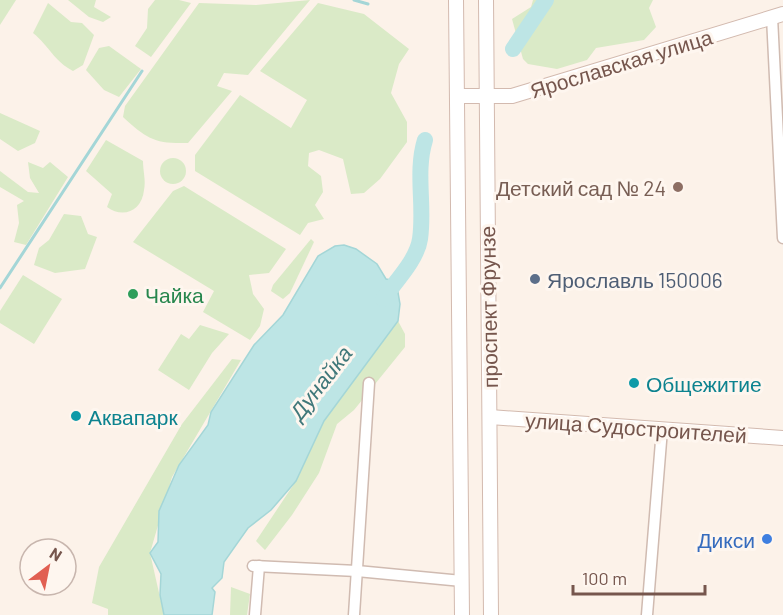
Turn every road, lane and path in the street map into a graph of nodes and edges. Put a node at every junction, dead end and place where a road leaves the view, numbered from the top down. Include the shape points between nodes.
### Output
1 (456, 0) edge
2 (486, 0) edge
3 (777, 15) edge
4 (457, 96) junction
5 (486, 97) junction
6 (783, 238) edge
7 (369, 383) dead end
8 (490, 417) junction
9 (662, 429) junction
10 (783, 438) edge
11 (357, 571) junction
12 (462, 581) junction
13 (255, 615) edge
14 (354, 615) edge
15 (462, 615) edge
16 (491, 615) edge
17 (647, 615) edge

1 - 4 main road, проспект Фрунзе
2 - 5 main road, проспект Фрунзе
3 - 5 main road, Ярославская улица via 512,96
3 - 6 street
4 - 5 main road, Ярославская улица
4 - 12 main road, проспект Фрунзе
5 - 8 main road, проспект Фрунзе
7 - 11 street
8 - 9 main road, улица Судостроителей
8 - 16 main road, проспект Фрунзе
9 - 10 main road, улица Судостроителей
9 - 17 street
11 - 12 street
11 - 13 street via 256,566
11 - 14 street
12 - 15 main road, проспект Фрунзе

